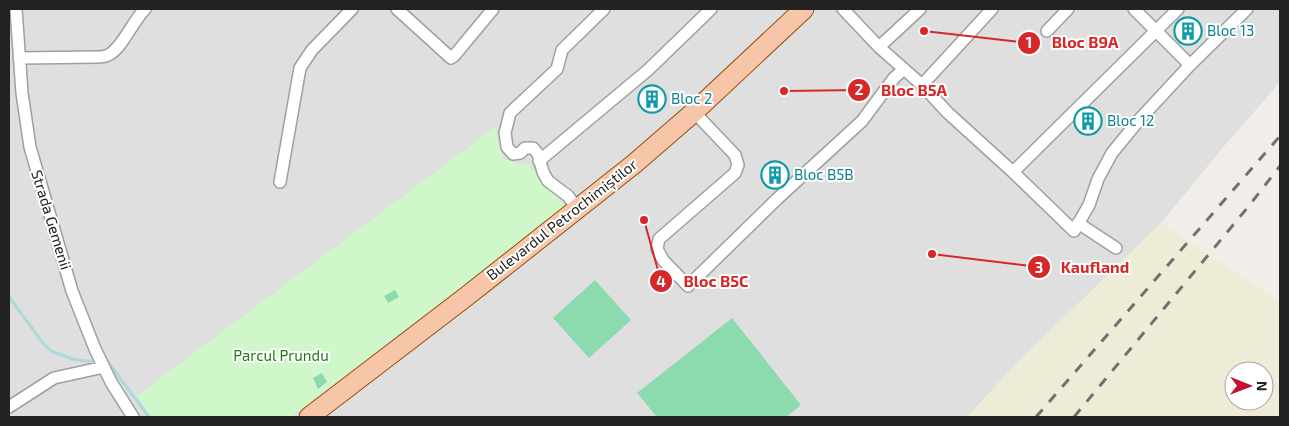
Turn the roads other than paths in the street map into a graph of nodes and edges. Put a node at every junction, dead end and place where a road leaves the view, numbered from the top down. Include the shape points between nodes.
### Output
1 (16, 9) edge
2 (145, 9) edge
3 (352, 9) edge
4 (397, 9) edge
5 (492, 9) edge
6 (604, 9) edge
7 (711, 9) edge
8 (804, 9) edge
9 (843, 9) edge
10 (920, 9) edge
11 (992, 9) edge
12 (1068, 9) edge
13 (1134, 9) edge
14 (1178, 9) edge
15 (1247, 9) edge
16 (1047, 31) dead end
17 (1156, 31) junction
18 (879, 47) junction
19 (18, 58) junction
20 (1190, 66) junction
21 (904, 69) junction
22 (922, 85) junction
23 (694, 112) junction
24 (540, 161) junction
25 (1013, 172) junction
26 (280, 182) dead end
27 (577, 208) junction
28 (1078, 223) junction
29 (1116, 248) dead end
30 (104, 367) junction
31 (9, 407) edge
32 (132, 417) edge
33 (309, 417) edge

1 - 19 street, Strada Gemenii
2 - 19 street via 109,55
3 - 26 street via 312,50 300,68
4 - 5 street via 451,58
6 - 24 street via 562,50 557,69 510,113 505,133 508,147 513,154 533,148
7 - 24 street via 648,70
8 - 23 main road, Bulevardul Petrochimiștilor
9 - 18 street
10 - 18 street
11 - 22 street
12 - 16 street
13 - 17 street
14 - 17 street
15 - 20 street
17 - 20 street
17 - 25 street
18 - 21 street
19 - 30 street, Strada Gemenii via 30,147 72,291
20 - 28 street via 1112,153
21 - 22 street
21 - 23 street via 862,121 688,286 663,260 657,249 659,239 734,173 738,165 735,156
22 - 25 street
23 - 27 main road, Bulevardul Petrochimiștilor
24 - 27 street via 548,181 568,196
25 - 28 street via 1074,231
27 - 33 main road, Bulevardul Petrochimiștilor
28 - 29 street
30 - 31 street via 54,378
30 - 32 street, Strada Gemenii

